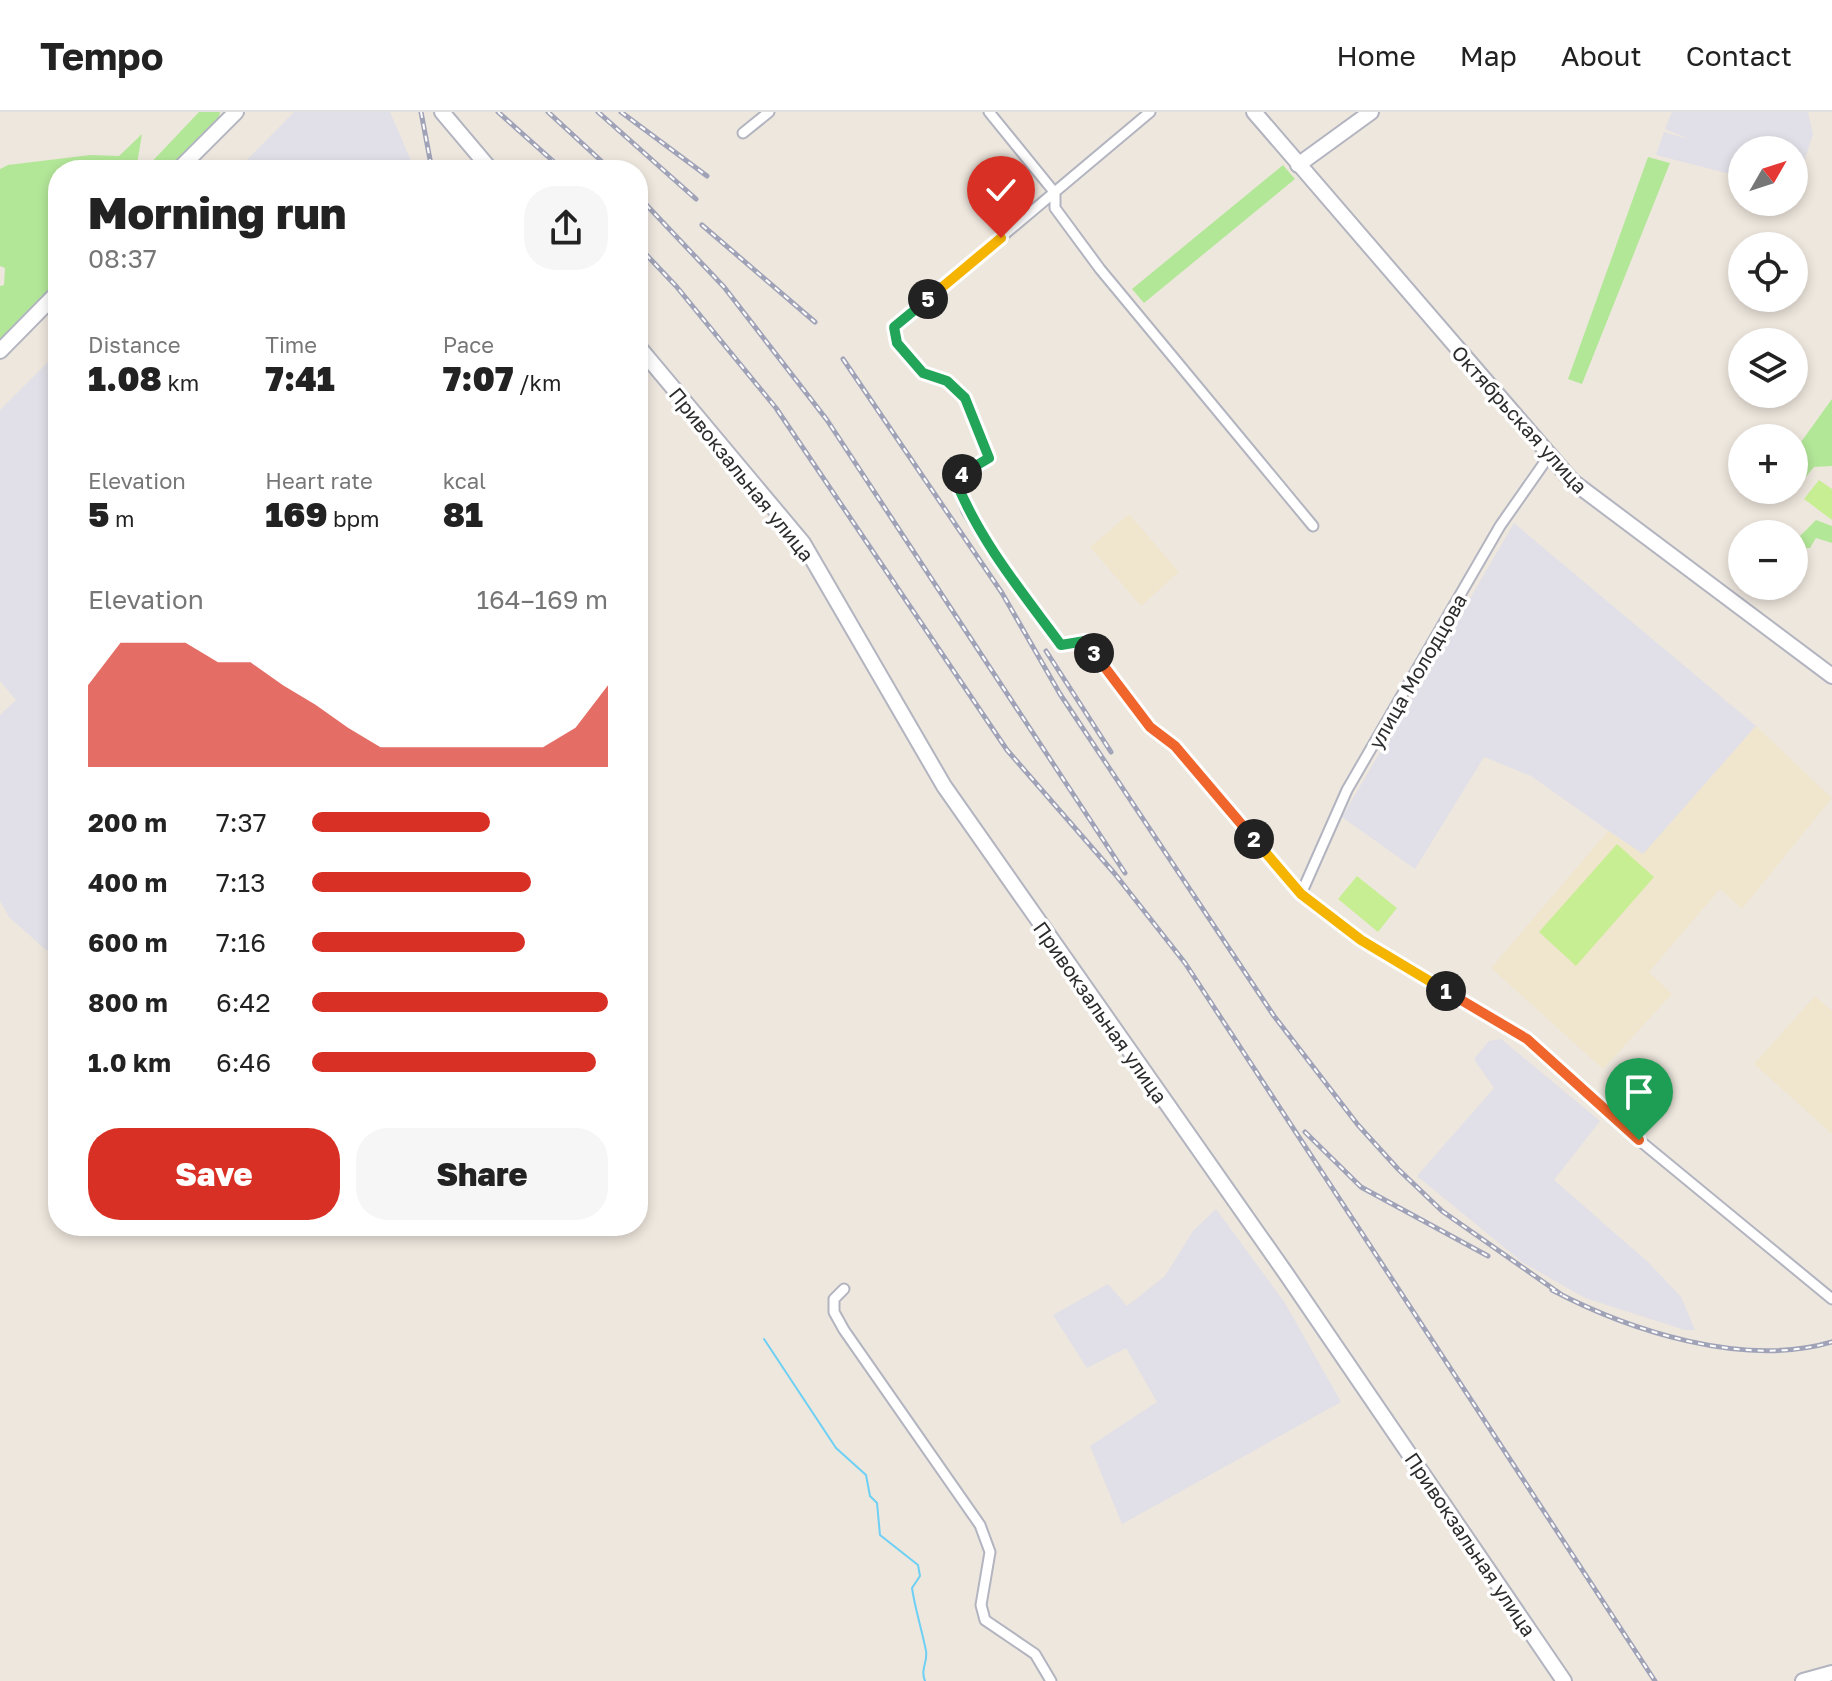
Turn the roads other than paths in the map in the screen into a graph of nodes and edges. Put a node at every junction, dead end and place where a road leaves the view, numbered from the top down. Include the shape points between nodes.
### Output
1 (236, 112) edge
2 (442, 112) edge
3 (769, 112) edge
4 (989, 112) edge
5 (1150, 112) edge
6 (1254, 112) edge
7 (1371, 112) edge
8 (743, 133) dead end
9 (188, 160) edge
10 (483, 160) edge
11 (1298, 165) junction
12 (1055, 193) junction
13 (48, 302) edge
14 (0, 351) edge
15 (648, 358) edge
16 (1549, 456) junction
17 (1313, 526) dead end
18 (1832, 676) edge
19 (1301, 894) junction
20 (844, 1289) dead end
21 (1832, 1299) edge
22 (1832, 1673) edge
23 (1051, 1681) edge
24 (1564, 1681) edge
25 (1803, 1681) edge

1 - 9 street
2 - 10 street
3 - 8 street
4 - 12 street
5 - 12 street
6 - 11 street, Октябрьская улица
7 - 11 street
11 - 16 street, Октябрьская улица
12 - 17 street via 1055,208 1100,269
12 - 19 street via 894,327 897,343 923,373 947,381 965,398 989,458 955,479 967,511 1061,645 1085,641 1150,727 1175,746
13 - 14 street
15 - 24 street, Привокзальная улица via 803,543 944,786
16 - 18 street, Октябрьская улица via 1598,504
16 - 19 street, улица Молодцова via 1500,526 1347,790
19 - 21 street via 1361,940 1527,1039 1639,1140
20 - 23 street via 834,1299 834,1312 844,1330 980,1525 990,1552 981,1605 985,1620 1035,1654
22 - 25 street

